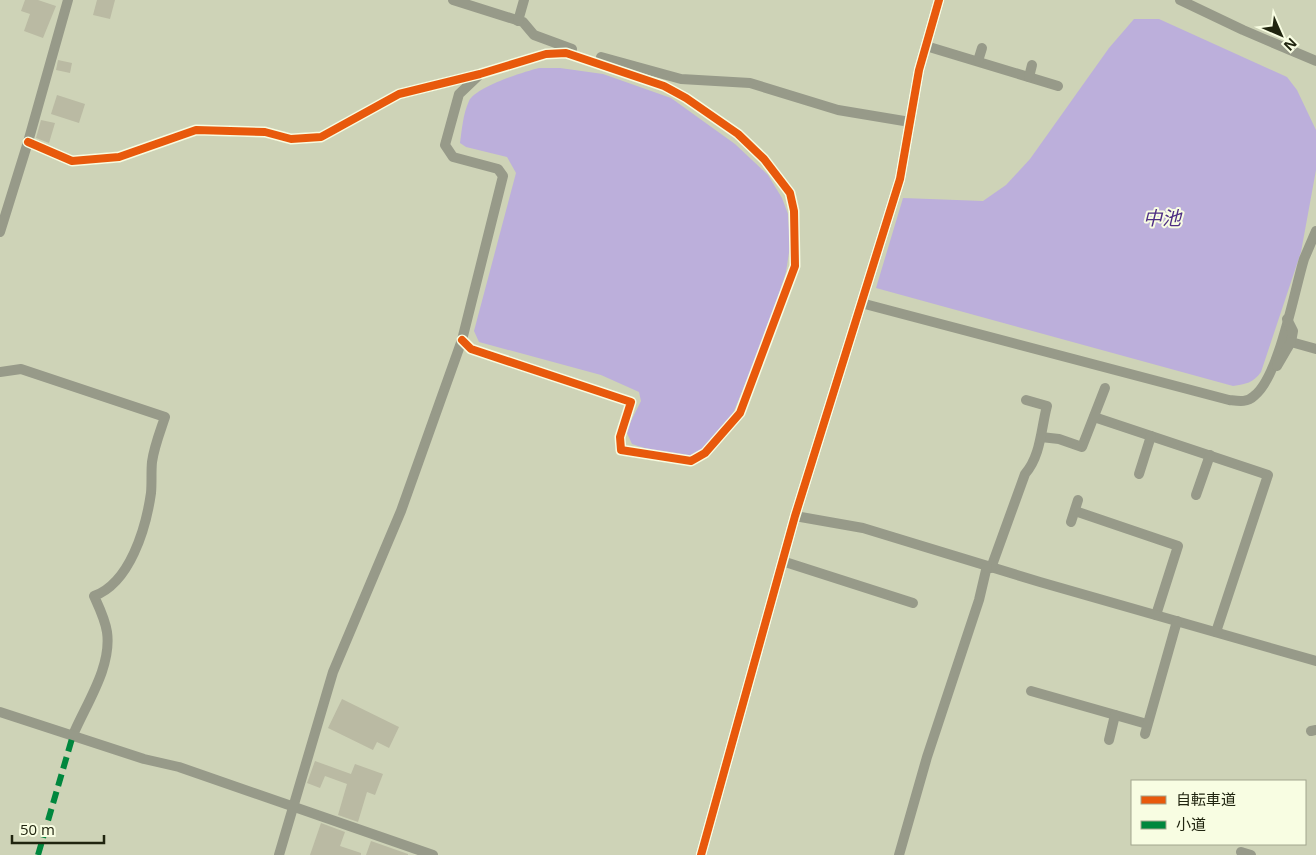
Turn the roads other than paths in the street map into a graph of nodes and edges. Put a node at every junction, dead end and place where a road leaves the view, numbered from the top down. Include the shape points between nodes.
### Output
1 (68, 0) edge
2 (453, 0) edge
3 (524, 0) edge
4 (939, 0) edge
5 (1180, 0) edge
6 (518, 20) junction
7 (926, 46) junction
8 (982, 48) dead end
9 (978, 61) junction
10 (1316, 61) edge
11 (1032, 65) dead end
12 (480, 74) junction
13 (1028, 77) junction
14 (1058, 86) dead end
15 (910, 122) junction
16 (28, 142) junction
17 (1316, 231) edge
18 (0, 232) edge
19 (861, 303) junction
20 (1287, 318) junction
21 (462, 340) junction
22 (1292, 342) junction
23 (1316, 350) edge
24 (1272, 370) junction
25 (0, 372) edge
26 (1105, 388) dead end
27 (1026, 400) dead end
28 (1094, 417) junction
29 (1151, 436) junction
30 (1041, 437) junction
31 (1210, 455) junction
32 (1139, 474) dead end
33 (1196, 495) dead end
34 (1078, 500) dead end
35 (1075, 511) junction
36 (795, 516) junction
37 (1072, 522) dead end
38 (782, 561) junction
39 (989, 567) junction
40 (912, 603) dead end
41 (1156, 615) junction
42 (1177, 621) junction
43 (1216, 632) junction
44 (1316, 661) edge
45 (1031, 691) dead end
46 (0, 712) edge
47 (1116, 715) junction
48 (73, 735) junction
49 (1109, 740) dead end
50 (294, 807) junction
51 (427, 854) edge
52 (279, 855) edge
53 (701, 855) edge
54 (899, 855) edge

1 - 16 street
2 - 6 street
3 - 6 street
4 - 7 street
5 - 10 street
6 - 15 street via 534,35 549,42 659,73 700,82 750,84 838,110
7 - 9 street
7 - 15 street
8 - 9 street
9 - 13 street
11 - 13 street
12 - 16 street via 399,94 320,137 291,139 265,132 196,130 119,157 72,161
12 - 21 street via 459,94 445,145 453,158 498,169 503,176
12 - 21 street via 546,54 566,52 664,86 686,98 738,134 764,159 790,193 794,211 795,266 740,413 705,454 691,461 621,450 620,437 631,402 471,349
13 - 14 street
15 - 19 street via 900,179
16 - 18 street
17 - 20 street
19 - 24 street via 1229,400 1246,401 1254,397
19 - 36 street
20 - 22 street via 1293,331
20 - 24 street
21 - 50 street via 401,511 333,672
22 - 23 street
22 - 24 street via 1280,364
25 - 48 street via 21,369 164,417 152,461 150,494 130,564 104,592 94,596 107,633 106,655
26 - 28 street
27 - 30 street via 1047,406
28 - 29 street
28 - 30 street via 1082,447
29 - 31 street
29 - 32 street
30 - 39 street
31 - 33 street
31 - 43 street via 1268,475
34 - 35 street
35 - 37 street
35 - 41 street via 1178,546
36 - 38 street
36 - 39 street via 863,528
38 - 40 street
38 - 53 street
39 - 41 street
39 - 54 street via 926,757
41 - 42 street
42 - 43 street
42 - 47 street via 1146,729
43 - 44 street
45 - 47 street
46 - 48 street
47 - 49 street
48 - 50 street
50 - 51 street
50 - 52 street

